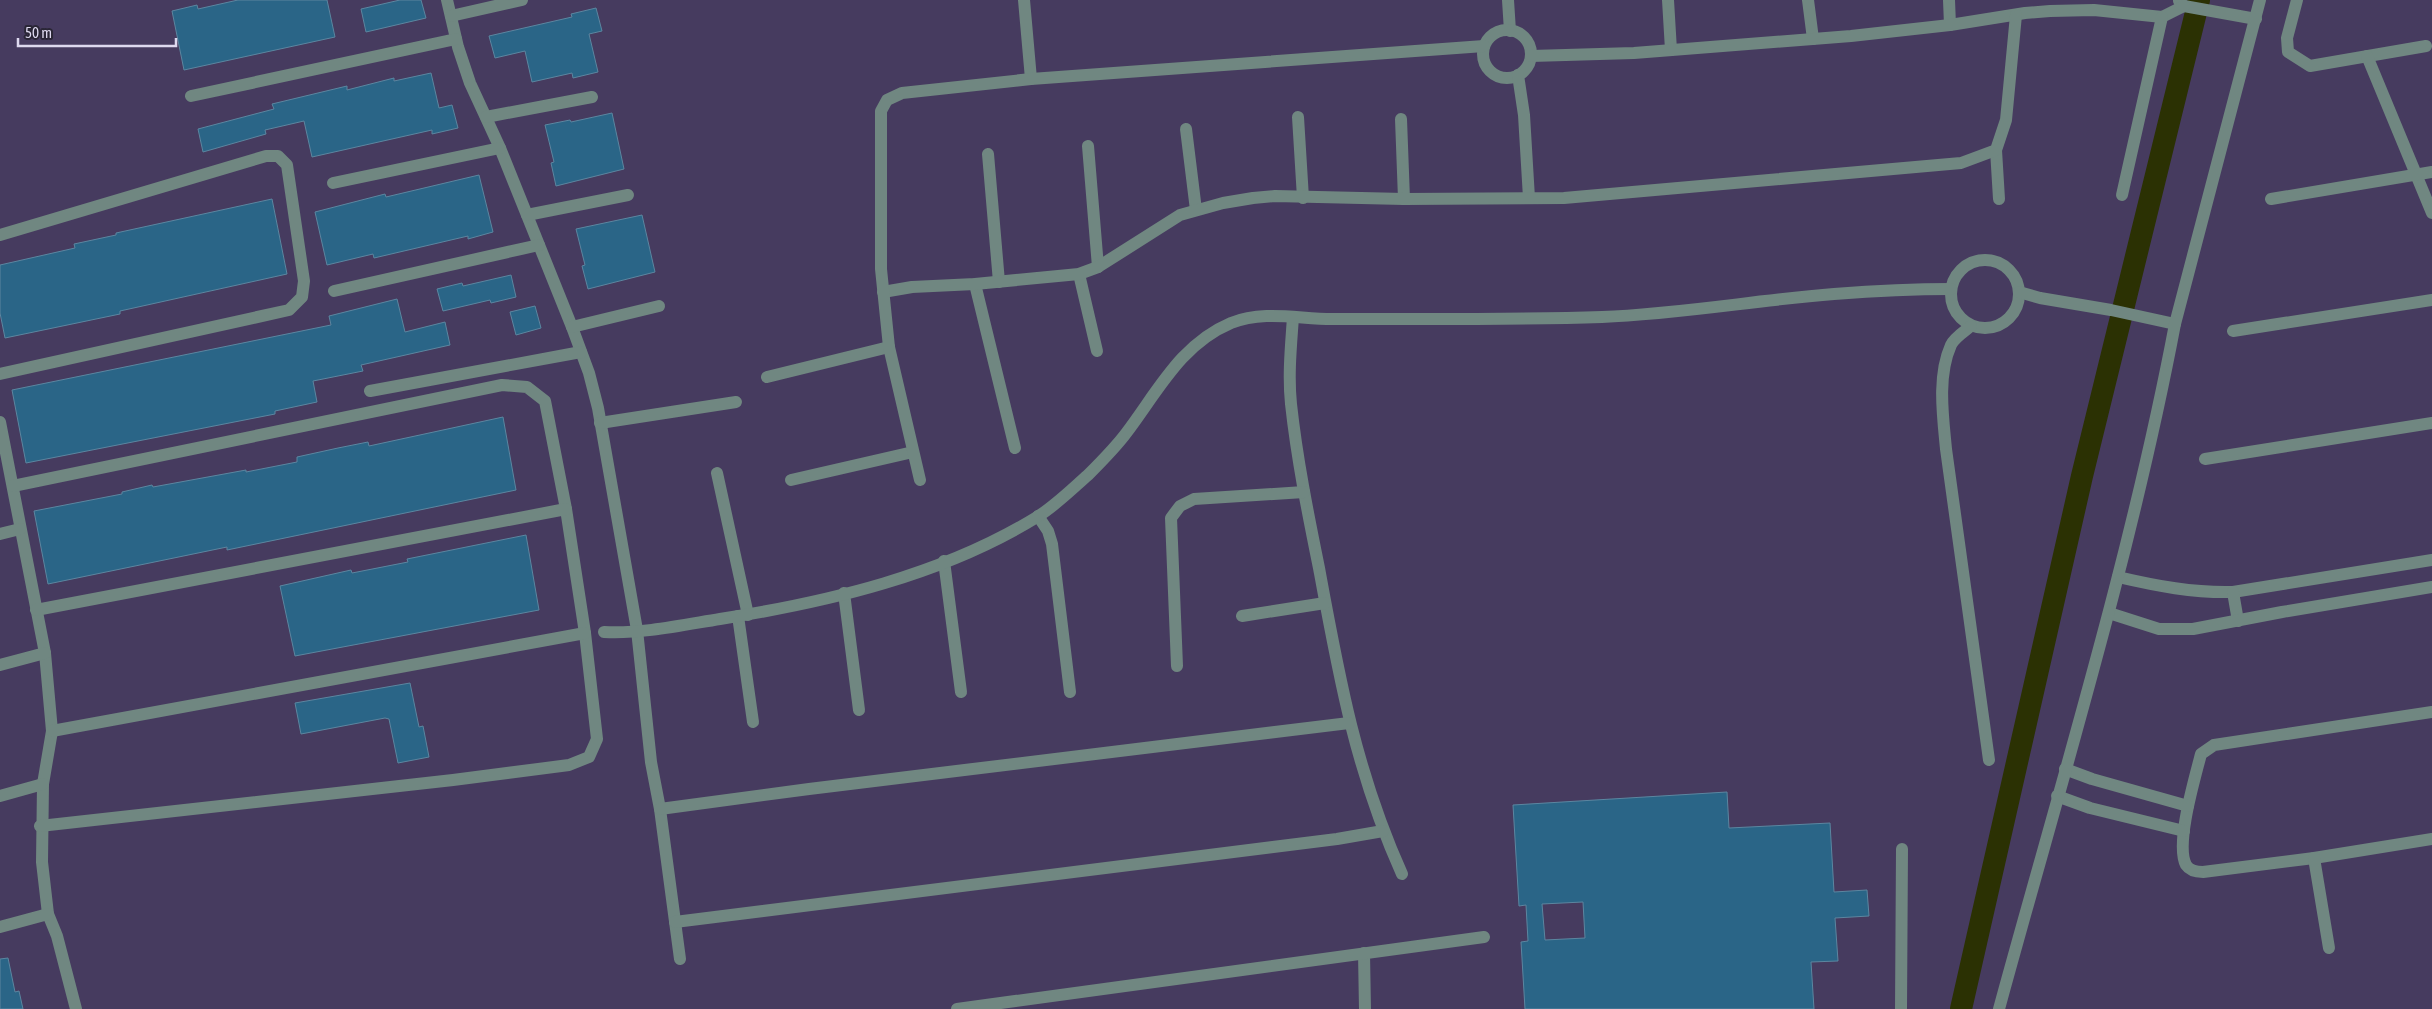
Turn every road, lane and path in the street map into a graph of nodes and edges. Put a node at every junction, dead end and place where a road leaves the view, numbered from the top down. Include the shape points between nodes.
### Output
1 (447, 0) edge
2 (522, 0) edge
3 (1024, 0) edge
4 (1508, 0) edge
5 (1668, 0) edge
6 (1808, 0) edge
7 (1949, 0) edge
8 (2064, 0) edge
9 (2260, 0) edge
10 (2297, 0) edge
11 (2184, 4) edge
12 (2050, 11) junction
13 (2016, 15) junction
14 (450, 16) junction
15 (2162, 17) junction
16 (2256, 19) junction
17 (1950, 26) junction
18 (1510, 30) junction
19 (456, 39) junction
20 (1813, 39) junction
21 (1484, 46) junction
22 (2426, 46) dead end
23 (1670, 50) junction
24 (1531, 56) junction
25 (2367, 56) junction
26 (1518, 75) junction
27 (1031, 79) junction
28 (190, 96) dead end
29 (592, 97) dead end
30 (1298, 116) dead end
31 (486, 117) junction
32 (1401, 119) dead end
33 (1186, 129) dead end
34 (1088, 146) dead end
35 (500, 148) junction
36 (1996, 150) junction
37 (988, 154) dead end
38 (2432, 172) edge
39 (2416, 175) junction
40 (333, 182) dead end
41 (628, 195) dead end
42 (2122, 195) dead end
43 (1304, 198) junction
44 (1529, 198) junction
45 (1404, 199) junction
46 (1999, 199) dead end
47 (2271, 199) dead end
48 (1196, 210) junction
49 (2432, 213) edge
50 (527, 215) junction
51 (0, 235) edge
52 (539, 245) junction
53 (1098, 267) junction
54 (1079, 274) junction
55 (999, 282) junction
56 (975, 284) junction
57 (1951, 289) junction
58 (334, 291) dead end
59 (883, 292) junction
60 (2019, 292) junction
61 (2432, 300) edge
62 (659, 306) dead end
63 (1293, 317) junction
64 (2175, 324) junction
65 (1971, 326) junction
66 (572, 327) junction
67 (2233, 332) dead end
68 (888, 347) junction
69 (1097, 351) dead end
70 (580, 352) junction
71 (0, 374) edge
72 (767, 377) dead end
73 (370, 391) dead end
74 (736, 402) dead end
75 (0, 422) edge
76 (600, 423) junction
77 (2432, 423) edge
78 (1015, 448) dead end
79 (913, 452) junction
80 (2205, 459) dead end
81 (718, 473) dead end
82 (791, 480) dead end
83 (920, 480) dead end
84 (13, 486) junction
85 (1304, 492) junction
86 (566, 509) junction
87 (1038, 516) junction
88 (20, 529) junction
89 (0, 534) edge
90 (2432, 560) edge
91 (944, 561) junction
92 (2118, 577) junction
93 (2432, 587) edge
94 (2233, 592) junction
95 (844, 593) junction
96 (1325, 603) junction
97 (36, 610) junction
98 (2109, 613) junction
99 (743, 616) junction
100 (1242, 616) dead end
101 (2238, 621) junction
102 (637, 630) junction
103 (604, 632) dead end
104 (585, 633) junction
105 (45, 653) junction
106 (0, 665) edge
107 (1177, 666) dead end
108 (961, 692) dead end
109 (1070, 692) dead end
110 (859, 710) dead end
111 (2432, 712) edge
112 (753, 722) dead end
113 (1349, 723) junction
114 (52, 731) junction
115 (1989, 760) dead end
116 (2065, 769) junction
117 (43, 784) junction
118 (0, 796) edge
119 (2057, 796) junction
120 (2188, 806) junction
121 (660, 809) junction
122 (40, 826) junction
123 (2184, 830) junction
124 (1383, 831) junction
125 (2432, 839) edge
126 (1902, 849) dead end
127 (2314, 858) junction
128 (1402, 874) dead end
129 (48, 914) junction
130 (675, 922) junction
131 (0, 926) edge
132 (1484, 937) dead end
133 (2330, 948) dead end
134 (1364, 953) junction
135 (680, 959) dead end
136 (76, 1009) edge
137 (958, 1009) edge
138 (1365, 1009) edge
139 (1901, 1009) edge
140 (1999, 1009) edge

1 - 14 street
2 - 14 street
3 - 27 street
4 - 18 street
5 - 23 street
6 - 20 street
7 - 17 street
8 - 12 street
9 - 16 street
10 - 25 street via 2287,38 2288,52 2298,60 2310,66
11 - 15 street
11 - 16 street
12 - 13 street
12 - 15 street via 2094,10
13 - 17 street
13 - 36 street via 2006,120
14 - 19 street
15 - 42 street
16 - 64 street
17 - 20 street
18 - 21 street via 1497,32
18 - 24 street via 1523,37
19 - 28 street
19 - 31 street via 470,83
20 - 23 street
21 - 26 street via 1488,69 1502,78
21 - 27 street
22 - 25 street
23 - 24 street
24 - 26 street
25 - 39 street
26 - 44 street
27 - 59 street via 902,93 886,100 882,111
29 - 31 street
30 - 43 street
31 - 35 street
32 - 45 street
33 - 48 street
34 - 53 street
35 - 40 street
35 - 50 street
36 - 44 street via 1961,163 1592,196
36 - 46 street
37 - 55 street
38 - 39 street
39 - 47 street
39 - 49 street
41 - 50 street
43 - 45 street
43 - 48 street via 1253,198
44 - 45 street
48 - 53 street via 1164,224
50 - 52 street
51 - 71 street via 257,159 278,156 287,165 304,281 302,297 289,310
52 - 58 street
52 - 66 street
53 - 54 street
54 - 55 street
54 - 69 street
55 - 56 street
56 - 59 street
56 - 78 street
57 - 60 street via 1956,275 1979,260 1993,261 2006,267 2015,278
57 - 63 street via 1832,294 1671,313 1604,317
57 - 65 street via 1954,311
59 - 68 street
60 - 64 street via 2065,304
60 - 65 street via 2017,306 2010,318 1999,326 1985,329
61 - 67 street
62 - 66 street
63 - 85 street via 1291,404
63 - 87 street via 1267,315 1235,322 1191,348 1174,366 1126,435 1088,475
64 - 92 street
65 - 115 street via 1952,343 1944,370 1942,406
66 - 70 street
68 - 72 street
68 - 79 street
70 - 73 street
70 - 76 street via 589,373
74 - 76 street
75 - 84 street
76 - 102 street
77 - 80 street
79 - 82 street
79 - 83 street
81 - 99 street
84 - 86 street via 502,386 527,387 545,401
84 - 88 street
85 - 96 street
85 - 107 street via 1194,499 1180,506 1171,518
86 - 97 street
86 - 104 street
87 - 91 street
87 - 109 street via 1052,544
88 - 89 street
88 - 97 street
90 - 94 street
91 - 95 street
91 - 108 street
92 - 94 street via 2168,589
92 - 98 street
93 - 101 street
94 - 101 street
95 - 99 street
95 - 110 street
96 - 100 street
96 - 113 street
97 - 105 street
98 - 101 street via 2159,629 2193,629
98 - 116 street
99 - 102 street
99 - 112 street
102 - 103 street
102 - 121 street via 651,762
104 - 114 street
104 - 122 street via 597,739 589,757 569,765
105 - 106 street
105 - 114 street
111 - 120 street via 2214,745 2201,754
113 - 121 street
113 - 124 street
114 - 117 street
116 - 119 street
116 - 120 street
117 - 118 street
117 - 122 street
119 - 123 street via 2090,808
119 - 140 street
120 - 123 street
121 - 130 street
122 - 129 street
123 - 127 street via 2184,858 2187,867 2194,872
124 - 128 street
124 - 130 street
125 - 127 street
126 - 139 street
127 - 133 street
129 - 131 street
129 - 136 street
130 - 135 street
132 - 134 street
134 - 137 street
134 - 138 street

